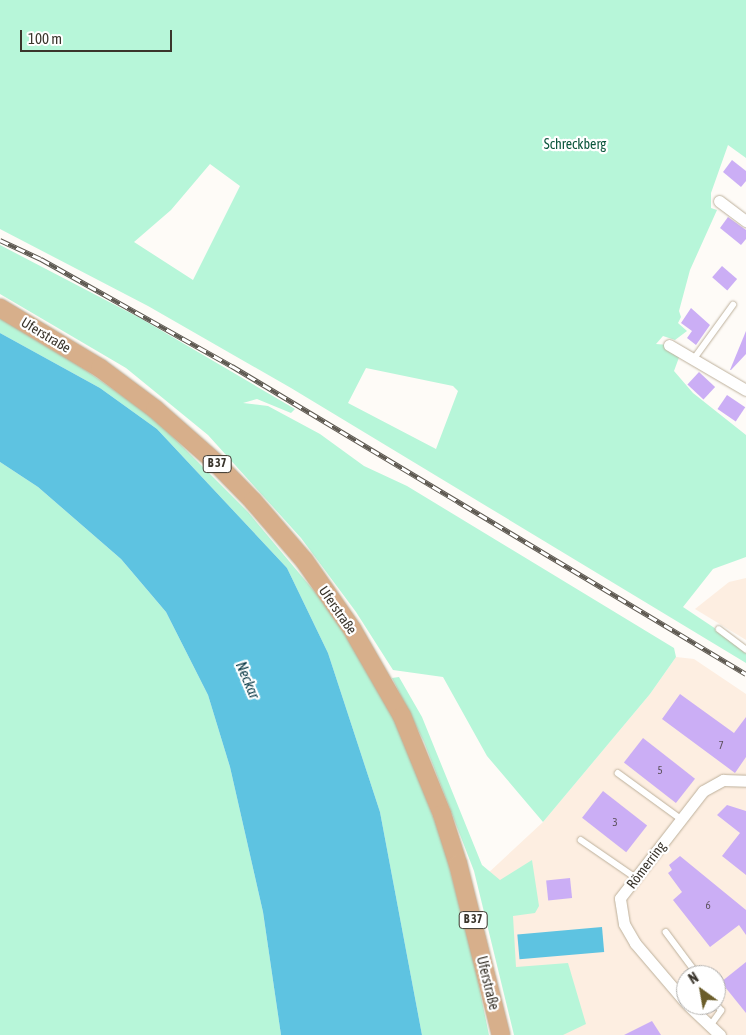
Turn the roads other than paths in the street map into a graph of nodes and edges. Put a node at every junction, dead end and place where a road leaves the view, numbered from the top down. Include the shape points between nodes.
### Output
1 (719, 201) dead end
2 (746, 221) edge
3 (733, 305) dead end
4 (0, 308) edge
5 (670, 345) dead end
6 (693, 360) junction
7 (746, 390) edge
8 (719, 629) dead end
9 (746, 649) edge
10 (618, 773) dead end
11 (746, 781) edge
12 (681, 819) junction
13 (582, 840) dead end
14 (636, 878) junction
15 (666, 932) dead end
16 (691, 965) edge
17 (676, 991) edge
18 (698, 1015) edge
19 (718, 1015) edge
20 (710, 1026) junction
21 (501, 1035) edge
22 (720, 1035) edge

1 - 2 street
3 - 6 lane
4 - 21 main road, Uferstraße / B 37 via 100,368 214,461 254,500 304,560 352,629 402,716 442,814 458,864
5 - 6 street
6 - 7 street
8 - 9 lane
10 - 12 lane
11 - 12 street, Römerring via 723,780 702,791
12 - 14 street, Römerring
13 - 14 lane
14 - 17 street, Römerring via 620,898 624,924 635,943
15 - 16 lane
18 - 20 street, Römerring
19 - 20 lane
20 - 22 street, Römerring

